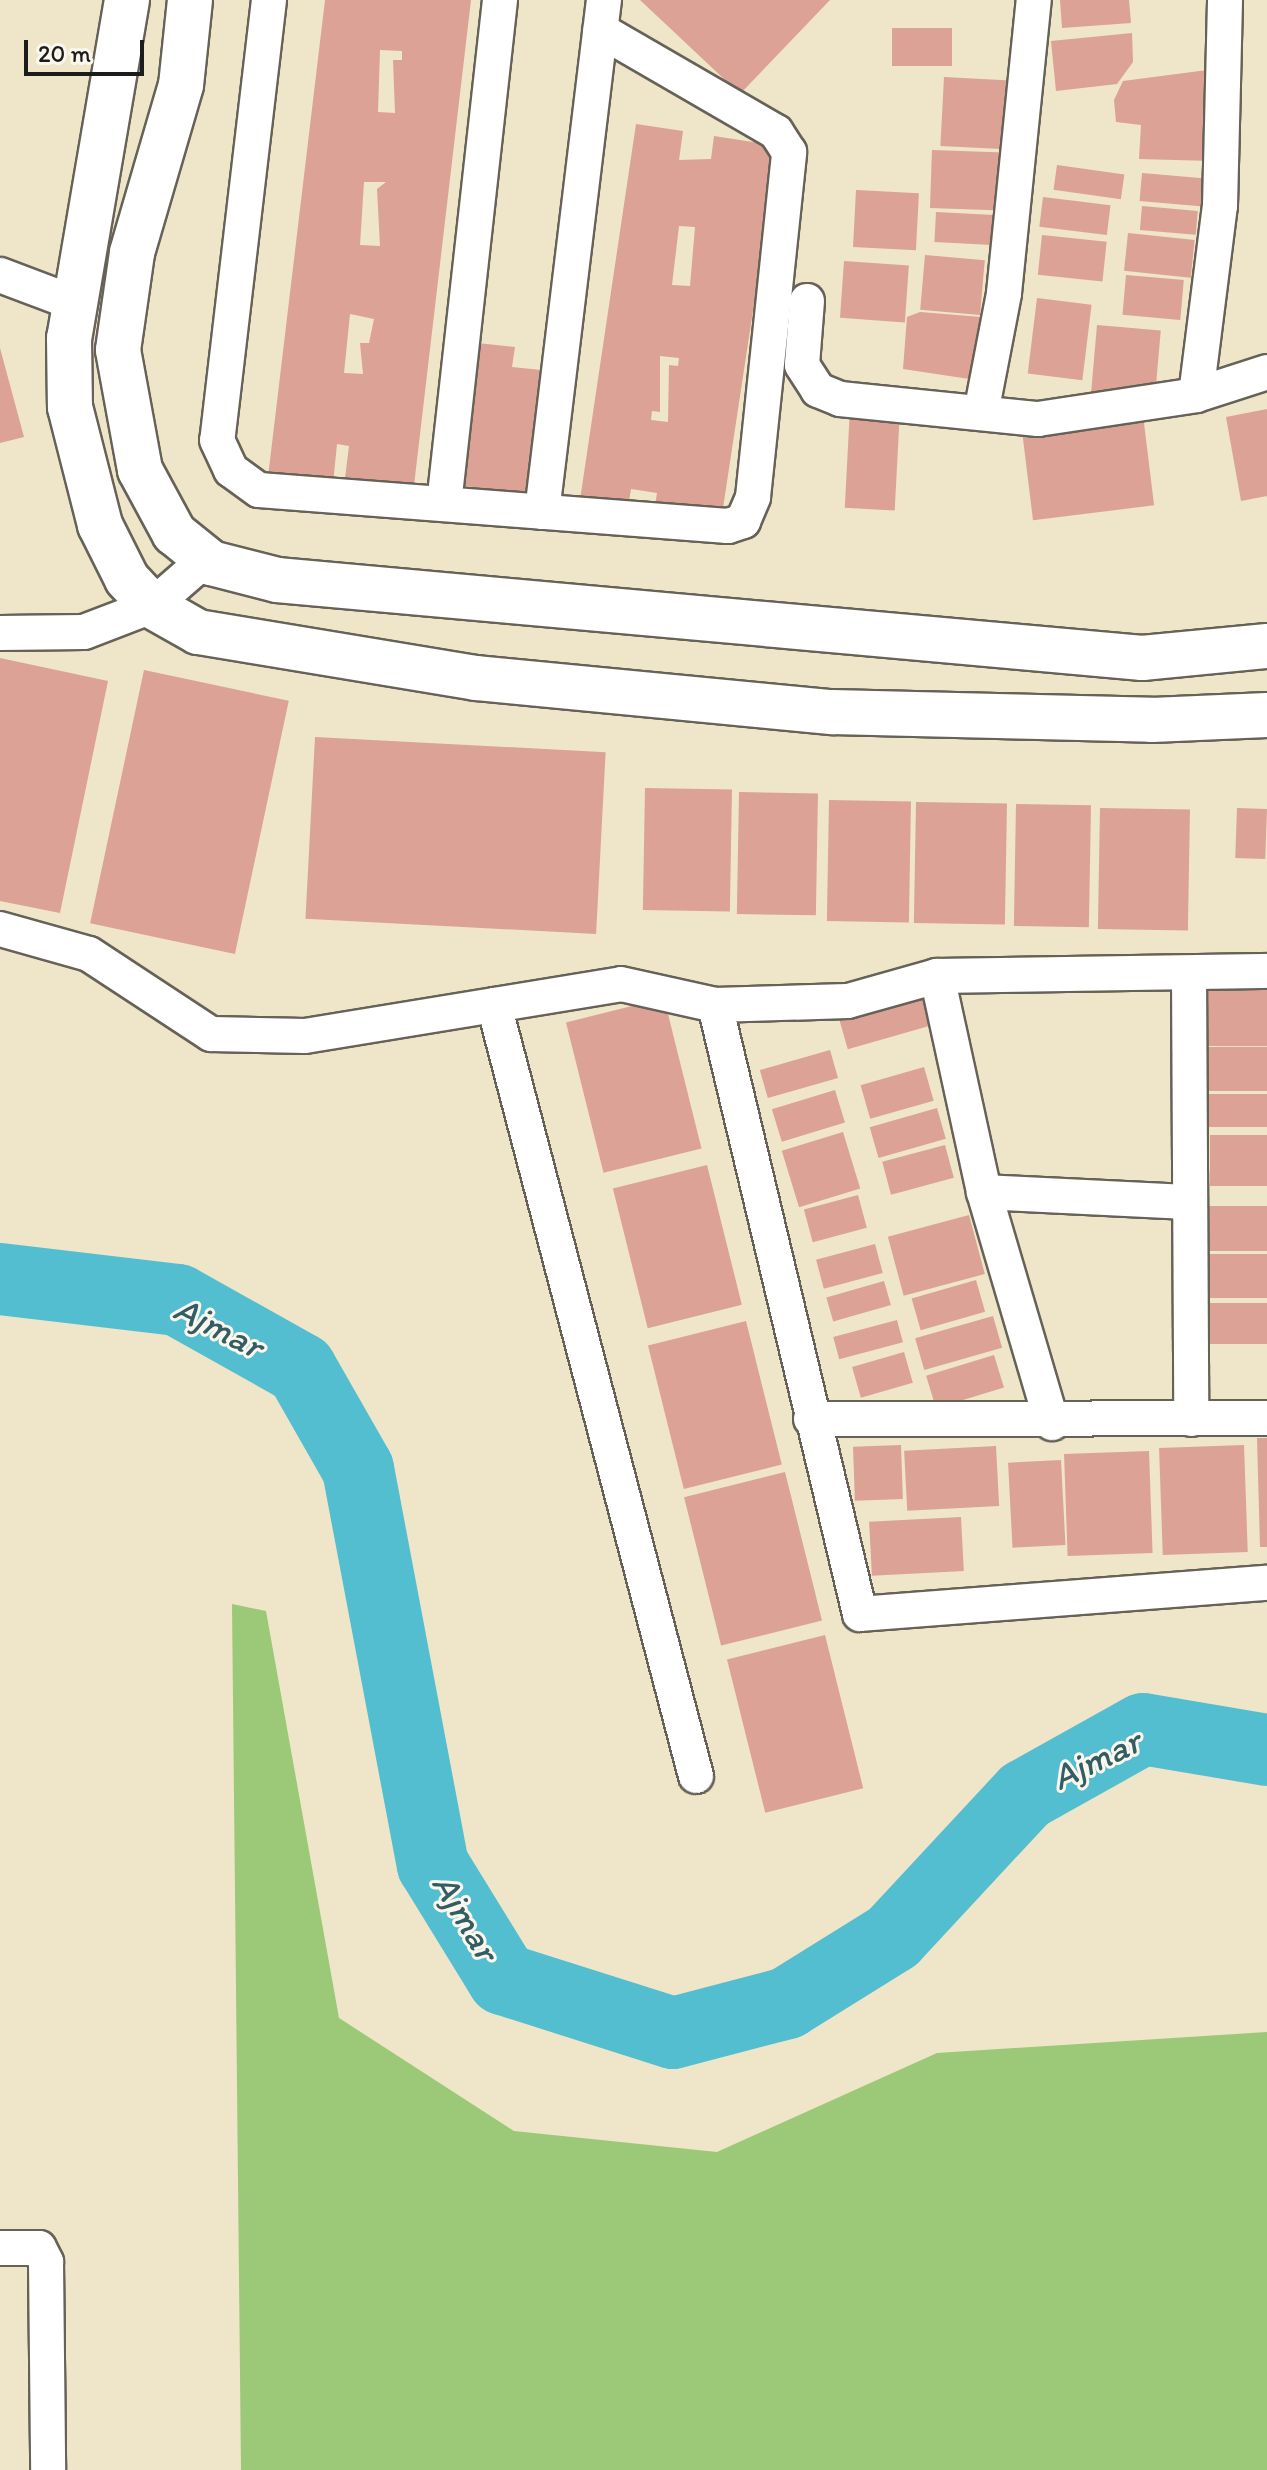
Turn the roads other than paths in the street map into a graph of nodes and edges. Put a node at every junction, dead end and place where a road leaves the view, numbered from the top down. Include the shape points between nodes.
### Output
1 (127, 0) edge
2 (190, 0) edge
3 (269, 0) edge
4 (500, 0) edge
5 (1034, 0) edge
6 (1225, 0) edge
7 (602, 15) edge
8 (0, 275) edge
9 (807, 301) dead end
10 (74, 303) junction
11 (1267, 372) edge
12 (1196, 395) junction
13 (981, 413) junction
14 (444, 504) junction
15 (542, 512) junction
16 (206, 559) junction
17 (152, 606) junction
18 (0, 633) edge
19 (1267, 646) edge
20 (1267, 715) edge
21 (0, 929) edge
22 (1267, 971) edge
23 (1189, 973) junction
24 (937, 976) junction
25 (494, 1005) junction
26 (715, 1005) junction
27 (984, 1192) junction
28 (1186, 1202) junction
29 (1267, 1418) edge
30 (811, 1419) junction
31 (1191, 1419) junction
32 (1052, 1423) junction
33 (1267, 1583) edge
34 (696, 1776) dead end
35 (0, 2248) edge
36 (48, 2470) edge

1 - 10 street
2 - 16 street via 181,85 120,313 123,399 140,470 174,533
3 - 14 street via 217,440 231,470 259,490
4 - 14 street
5 - 13 street via 1004,293
6 - 12 street via 1220,206
7 - 15 street
7 - 15 street via 776,132 789,152 753,497 743,521 728,526
8 - 10 street
9 - 13 street via 802,365 818,390 840,399
10 - 17 street via 70,407 82,459 100,525 127,579
11 - 12 street
12 - 13 street via 1038,419
14 - 15 street
16 - 17 street
16 - 19 street via 277,580 943,642 1142,658
17 - 18 street via 84,632
17 - 20 street via 198,632 492,679 832,712 1166,720
21 - 25 street via 89,954 211,1034 305,1036
22 - 23 street
23 - 24 street
23 - 28 street
24 - 26 street via 848,1001
24 - 27 street
25 - 26 street via 621,984
25 - 34 street
26 - 30 street
27 - 28 street
27 - 32 street
28 - 31 street
29 - 31 street
30 - 32 street
30 - 33 street via 860,1614
31 - 32 street
35 - 36 street via 39,2248 46,2262

